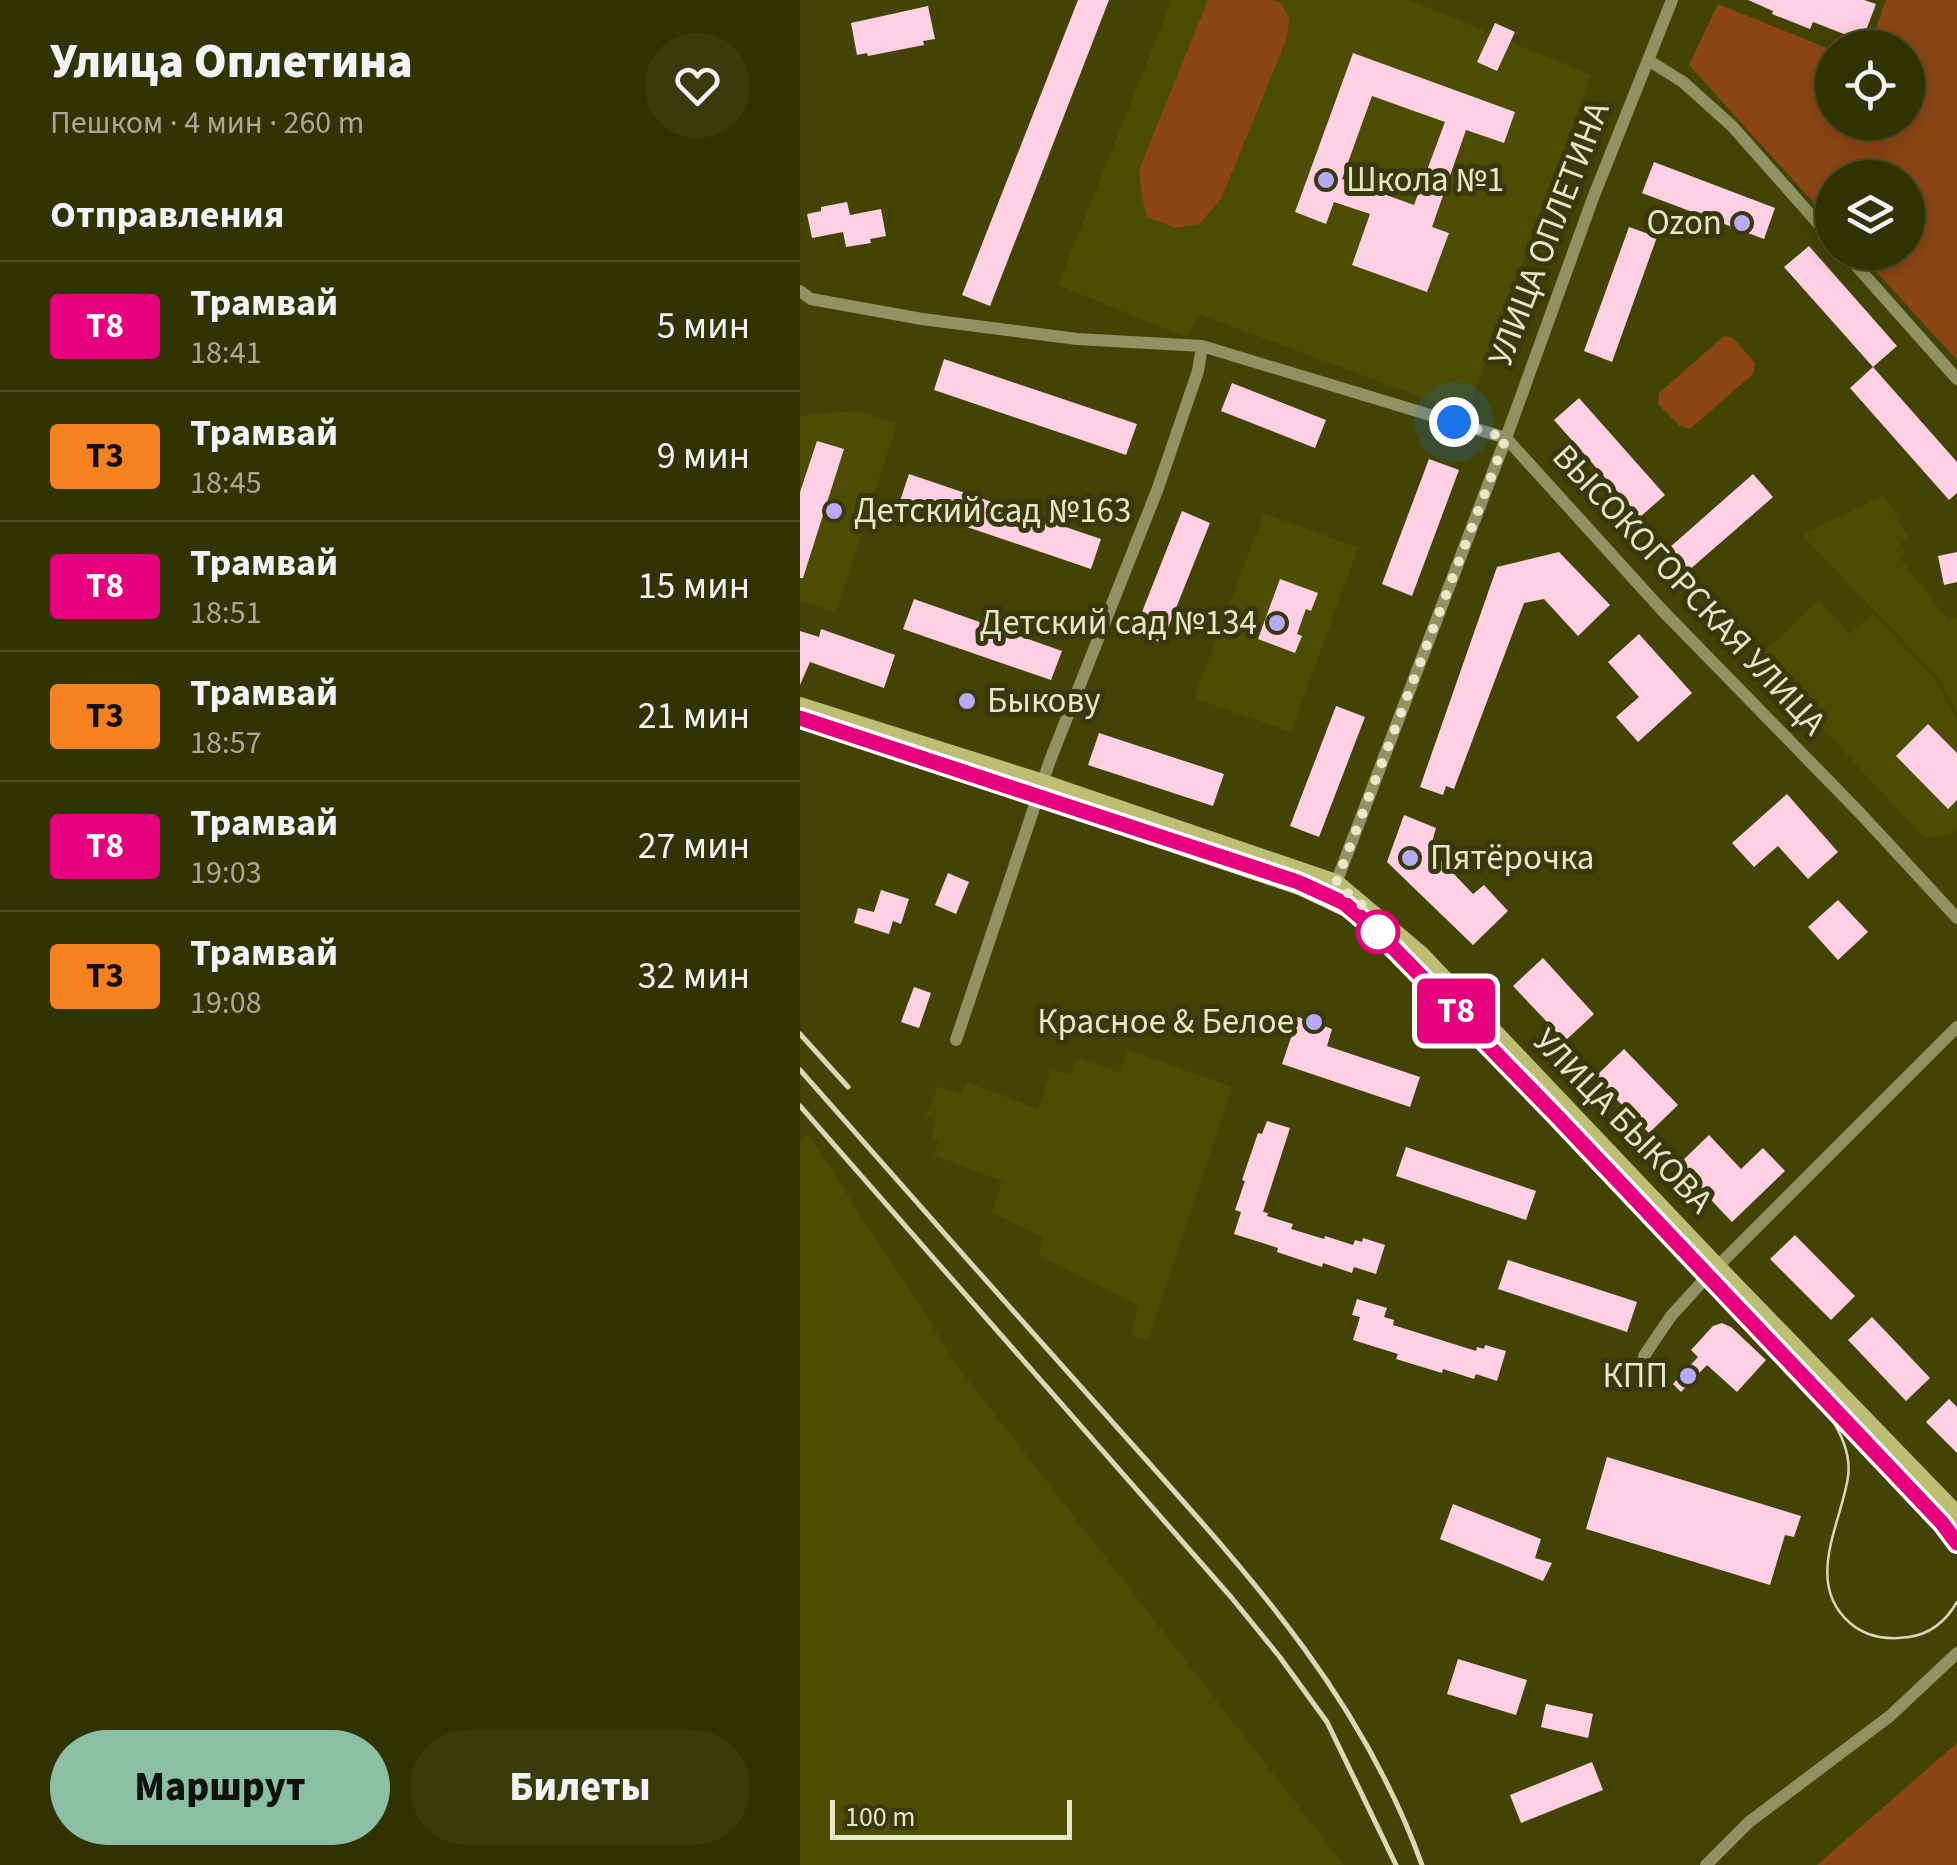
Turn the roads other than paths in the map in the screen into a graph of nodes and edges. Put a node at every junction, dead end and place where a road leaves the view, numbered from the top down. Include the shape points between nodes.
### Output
1 (1672, 0) edge
2 (1648, 60) junction
3 (1815, 220) edge
4 (1860, 270) edge
5 (800, 290) edge
6 (1202, 346) junction
7 (1957, 379) edge
8 (1506, 438) junction
9 (800, 706) edge
10 (1042, 783) junction
11 (1336, 883) junction
12 (1957, 918) edge
13 (1957, 1027) edge
14 (956, 1040) dead end
15 (1717, 1267) junction
16 (1644, 1356) dead end
17 (1957, 1515) edge
18 (1957, 1653) edge
19 (1706, 1865) edge

1 - 2 street, УЛИЦА ОПЛЕТИНА
2 - 3 street via 1732,126
2 - 8 street, УЛИЦА ОПЛЕТИНА
4 - 7 street
5 - 6 street, ВЫСОКОГОРСКАЯ УЛИЦА via 812,299 922,319 1077,339
6 - 8 street, ВЫСОКОГОРСКАЯ УЛИЦА
6 - 10 street via 1158,488
8 - 11 street, УЛИЦА ОПЛЕТИНА
8 - 12 street, ВЫСОКОГОРСКАЯ УЛИЦА
9 - 10 street, УЛИЦА БЫКОВА
10 - 11 street, УЛИЦА БЫКОВА
10 - 14 street
11 - 15 street, УЛИЦА БЫКОВА via 1420,954
13 - 15 street
15 - 16 street
15 - 17 street, УЛИЦА БЫКОВА
18 - 19 street via 1890,1716 1749,1822

